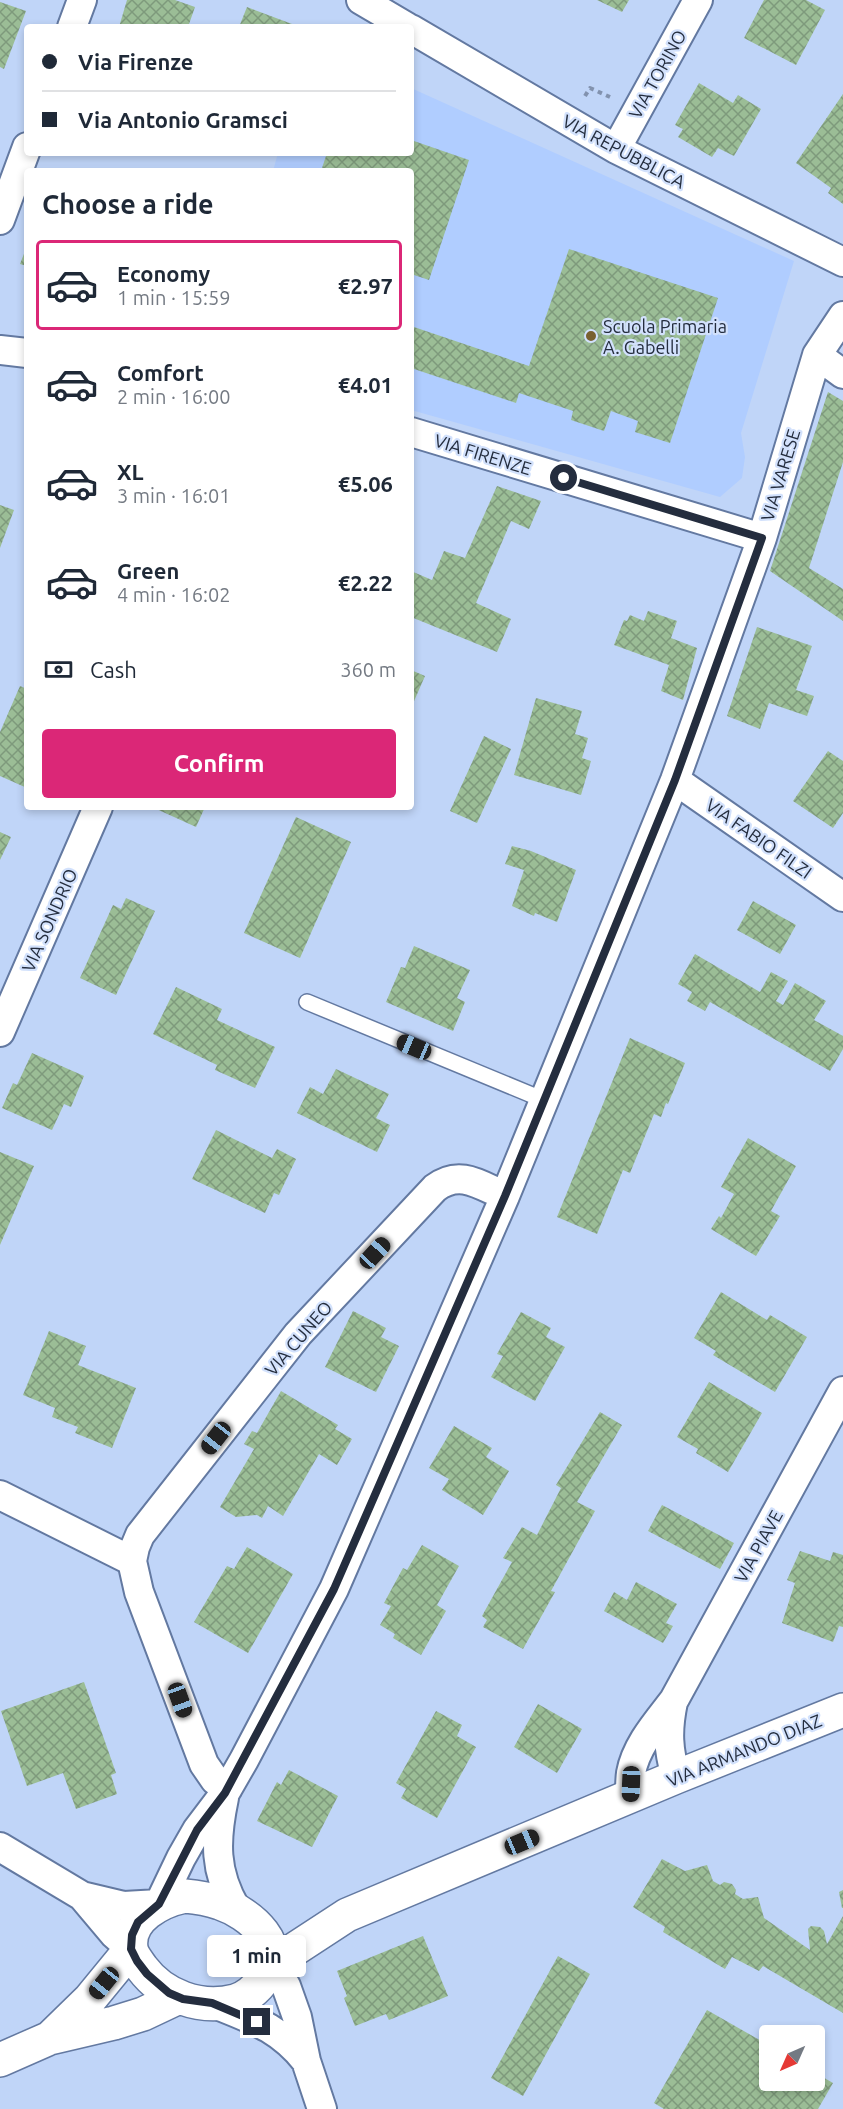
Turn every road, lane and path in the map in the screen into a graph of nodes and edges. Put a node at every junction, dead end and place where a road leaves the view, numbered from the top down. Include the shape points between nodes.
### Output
1 (82, 0) edge
2 (361, 0) edge
3 (698, 0) edge
4 (73, 24) edge
5 (402, 24) edge
6 (414, 31) edge
7 (616, 149) junction
8 (24, 155) edge
9 (0, 220) edge
10 (843, 262) edge
11 (843, 316) edge
12 (0, 350) edge
13 (24, 353) edge
14 (817, 355) junction
15 (843, 374) edge
16 (414, 433) edge
17 (762, 538) junction
18 (675, 780) junction
19 (97, 810) edge
20 (843, 897) edge
21 (307, 1002) dead end
22 (0, 1032) edge
23 (544, 1100) junction
24 (505, 1196) junction
25 (843, 1391) edge
26 (0, 1495) edge
27 (132, 1561) junction
28 (674, 1700) junction
29 (843, 1710) edge
30 (676, 1777) junction
31 (226, 1791) junction
32 (630, 1796) junction
33 (0, 1847) edge
34 (82, 1896) junction
35 (159, 1904) junction
36 (347, 1915) junction
37 (246, 1917) junction
38 (131, 1949) junction
39 (272, 1964) junction
40 (179, 1997) junction
41 (212, 2003) junction
42 (50, 2038) junction
43 (0, 2060) edge
44 (306, 2061) junction
45 (322, 2109) edge

1 - 4 street
2 - 5 street
3 - 7 street, VIA TORINO
6 - 7 street, VIA REPUBBLICA
7 - 10 street, VIA REPUBBLICA
8 - 9 street
11 - 14 street, VIA VARESE
12 - 13 street
14 - 15 street
14 - 17 street, VIA VARESE
16 - 17 street, VIA FIRENZE
17 - 18 street, VIA VARESE
18 - 20 street, VIA FABIO FILZI
18 - 23 street, VIA VARESE
19 - 22 street, VIA SONDRIO
21 - 23 lane
23 - 24 street, VIA VARESE
24 - 27 street, VIA CUNEO via 461,1178 435,1188 298,1334 147,1525
24 - 31 street, VIA VARESE via 334,1589
25 - 28 street, VIA PIAVE
26 - 27 street
27 - 31 street via 204,1764
28 - 30 street, VIA PIAVE via 668,1737
28 - 32 street, VIA PIAVE via 639,1751 631,1772
29 - 30 street, VIA ARMANDO DIAZ
30 - 32 street, VIA ARMANDO DIAZ
31 - 35 street, VIA VARESE via 197,1830
31 - 37 street, VIA VARESE via 219,1820 220,1875 227,1894
32 - 36 street, VIA ARMANDO DIAZ
33 - 34 street
34 - 35 street via 124,1906
34 - 38 street
35 - 37 street, VIA ARMANDO DIAZ via 185,1896 219,1902
35 - 38 street, VIA ARMANDO DIAZ via 138,1922
36 - 37 street, VIA ARMANDO DIAZ via 312,1922
36 - 39 street, VIA ARMANDO DIAZ
37 - 39 street via 269,1942
38 - 40 street, VIA ARMANDO DIAZ via 157,1984
38 - 42 street, VIA ARMANDO DIAZ via 90,1999
39 - 41 street, VIA ARMANDO DIAZ via 248,1995 238,2001
39 - 44 street via 286,1986 297,2017
40 - 41 street, VIA ARMANDO DIAZ
40 - 42 street, VIA ARMANDO DIAZ via 143,2014
41 - 44 street via 274,2031
42 - 43 street, VIA ARMANDO DIAZ
44 - 45 street

